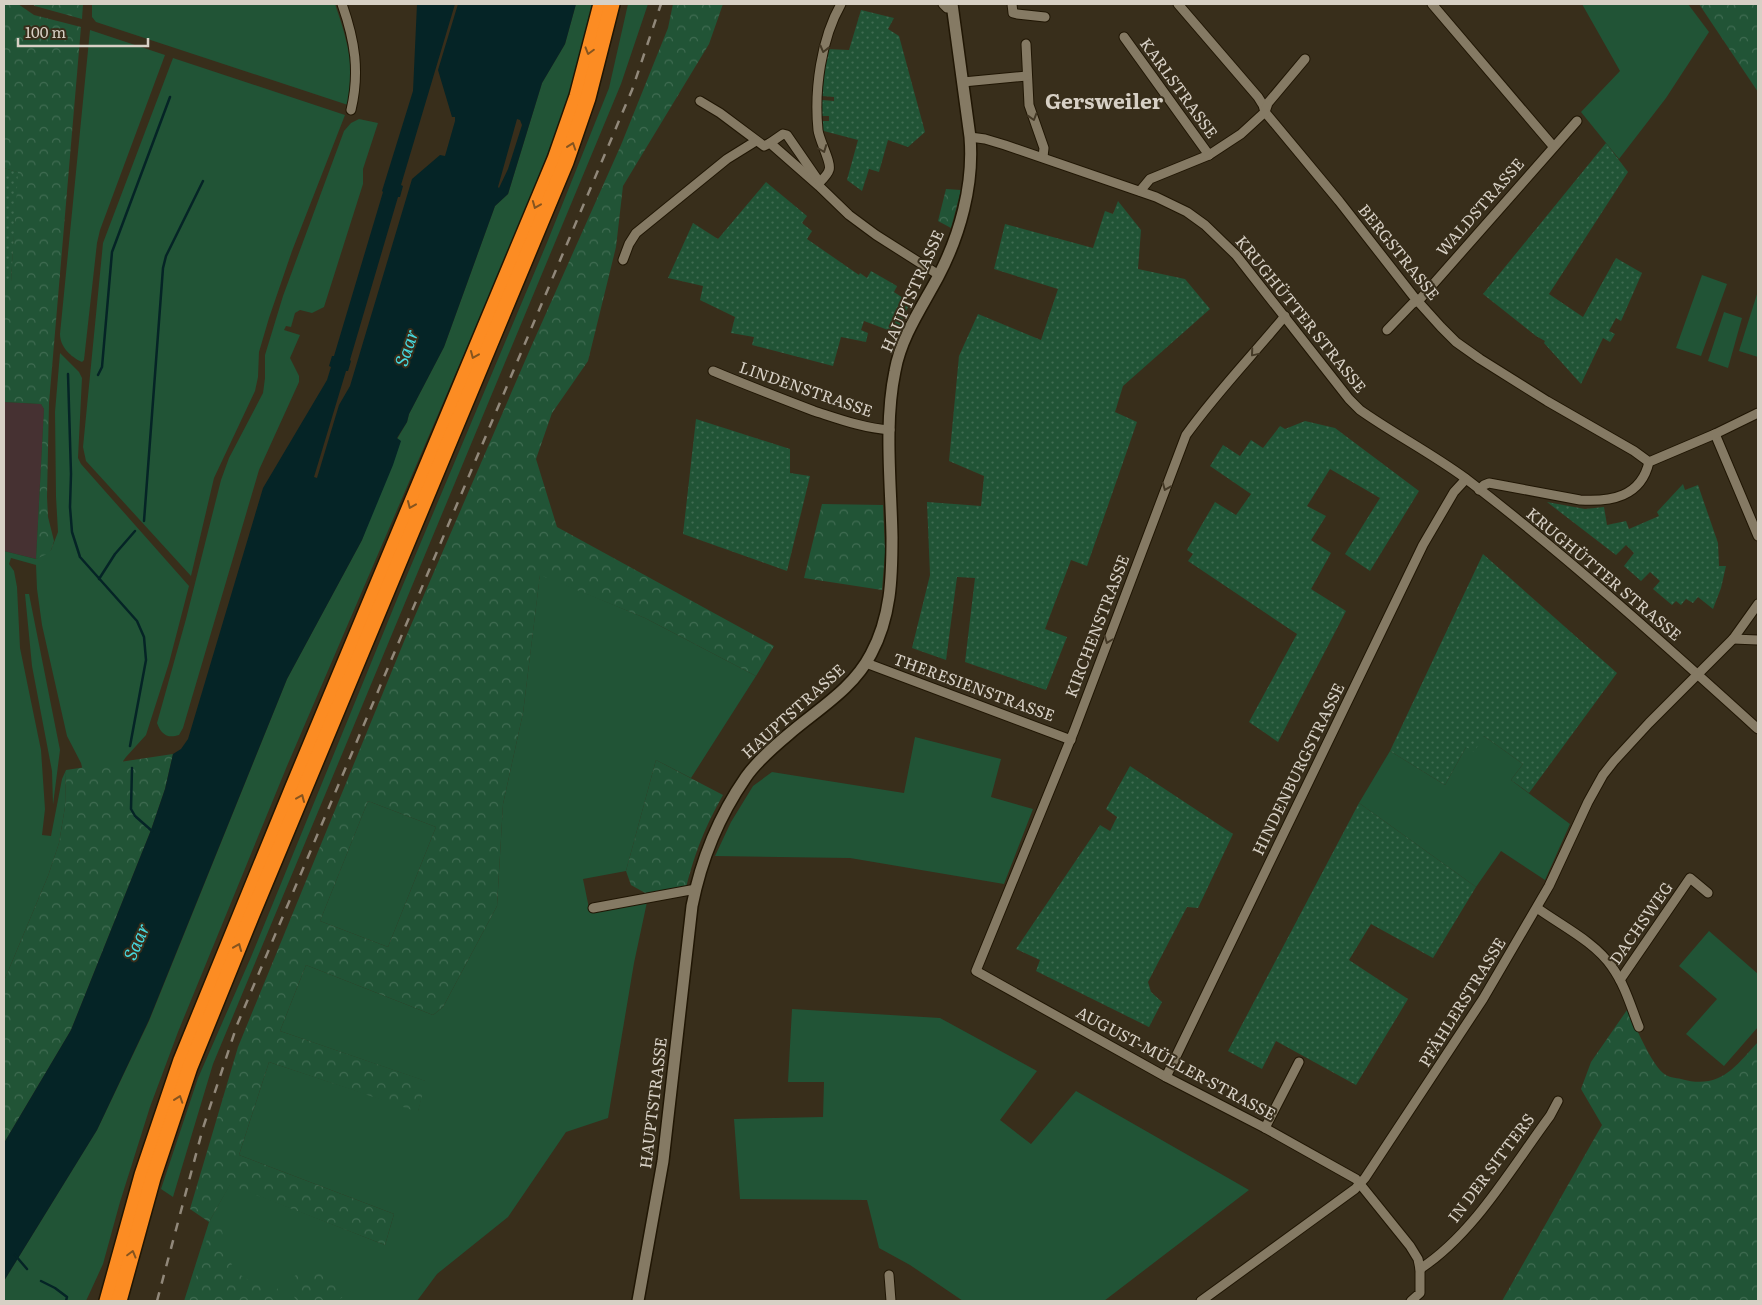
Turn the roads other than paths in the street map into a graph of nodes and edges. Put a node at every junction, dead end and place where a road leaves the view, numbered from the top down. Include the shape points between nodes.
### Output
1 (342, 4) edge
2 (601, 4) edge
3 (612, 4) edge
4 (841, 4) edge
5 (1012, 4) edge
6 (1178, 4) edge
7 (1432, 4) edge
8 (949, 5) edge
9 (1045, 17) dead end
10 (1124, 37) dead end
11 (1026, 44) dead end
12 (1305, 59) dead end
13 (1027, 76) junction
14 (963, 82) junction
15 (700, 101) dead end
16 (350, 110) dead end
17 (1265, 112) junction
18 (1577, 121) dead end
19 (970, 137) junction
20 (756, 141) junction
21 (770, 143) junction
22 (1553, 146) junction
23 (1209, 155) junction
24 (1043, 157) junction
25 (820, 184) junction
26 (1140, 191) junction
27 (623, 260) dead end
28 (939, 276) junction
29 (1418, 301) junction
30 (1285, 316) junction
31 (1387, 330) dead end
32 (713, 371) dead end
33 (1758, 413) edge
34 (890, 430) junction
35 (1715, 434) junction
36 (1648, 462) junction
37 (1466, 479) junction
38 (1479, 490) junction
39 (1758, 536) edge
40 (1758, 604) edge
41 (1733, 639) junction
42 (1758, 640) edge
43 (866, 663) junction
44 (1698, 674) junction
45 (1758, 729) edge
46 (1070, 740) junction
47 (696, 889) junction
48 (1708, 893) dead end
49 (593, 908) dead end
50 (1537, 908) junction
51 (976, 971) joint
52 (1620, 980) junction
53 (1639, 1027) dead end
54 (1298, 1062) dead end
55 (1166, 1077) junction
56 (1558, 1101) dead end
57 (1265, 1128) junction
58 (1361, 1183) junction
59 (121, 1248) junction
60 (1420, 1269) junction
61 (888, 1275) dead end
62 (100, 1301) edge
63 (107, 1301) edge
64 (119, 1301) edge
65 (638, 1301) edge
66 (891, 1301) edge
67 (1201, 1301) edge
68 (1411, 1301) edge

1 - 16 street via 352,32 356,58 355,94
2 -> 59 highway via 577,96 555,159 191,1033 157,1128
64 -> 3 highway via 153,1178 190,1067 566,162 588,98
4 -> 25 street via 823,52 818,132 830,166
5 - 9 street via 1013,13
6 - 17 street, BERGSTRASSE via 1258,98
7 - 22 street
8 - 14 main road, HAUPTSTRASSE
10 - 23 street, KARLSTRASSE
11 - 13 street
12 - 17 street via 1268,103
13 - 14 street
13 -> 24 street via 1030,105 1044,148
14 - 19 main road, HAUPTSTRASSE
15 - 20 street
17 - 23 street via 1241,134
17 - 29 street, BERGSTRASSE
18 - 22 street, WALDSTRASSE
19 - 24 street, KRUGHÜTTER STRASSE
19 - 28 main road, HAUPTSTRASSE via 970,172 965,204 954,242
20 - 21 street via 764,146
20 - 27 street via 727,159 636,233
21 - 25 street
21 - 25 street via 780,134 787,135
22 - 29 street, WALDSTRASSE
23 - 26 street via 1150,179
24 - 26 street, KRUGHÜTTER STRASSE
25 - 28 street via 849,215
26 - 30 street, KRUGHÜTTER STRASSE via 1187,212 1205,225 1236,255
28 - 34 main road, HAUPTSTRASSE via 911,326 895,368 889,405
29 - 31 street, WALDSTRASSE
29 - 36 street, BERGSTRASSE via 1451,337 1480,359
30 - 37 street, KRUGHÜTTER STRASSE via 1348,399 1360,410
30 -> 46 street, KIRCHENSTRASSE via 1209,403 1186,435
32 - 34 street, LINDENSTRASSE via 849,423
33 - 35 street
34 - 43 main road, HAUPTSTRASSE via 891,586 882,632
35 - 36 street
35 - 39 street
36 - 38 street via 1638,486 1610,498 1580,500 1489,483
37 - 38 street, KRUGHÜTTER STRASSE
37 - 55 street, HINDENBURGSTRASSE via 1454,492 1423,545
38 - 44 street, KRUGHÜTTER STRASSE via 1554,549
40 - 41 street, PFÄHLERSTRASSE
41 - 42 street
41 - 44 street, PFÄHLERSTRASSE
43 - 46 street, THERESIENSTRASSE
43 - 47 main road, HAUPTSTRASSE via 843,690 787,735 747,775 716,830
44 - 45 street, KRUGHÜTTER STRASSE
44 - 50 street, PFÄHLERSTRASSE via 1603,775
46 - 51 street, KIRCHENSTRASSE
47 - 49 street
47 - 65 main road, HAUPTSTRASSE via 663,1161
48 - 52 street, DACHSWEG via 1690,878
50 - 52 street, DACHSWEG via 1592,946 1611,965
50 - 58 street, PFÄHLERSTRASSE via 1479,1007
51 - 55 street, AUGUST-MÜLLER-STRASSE
52 - 53 street, DACHSWEG
54 - 57 street
55 - 57 street, AUGUST-MÜLLER-STRASSE
56 - 60 street, IN DER SITTERS via 1483,1208 1438,1258
57 - 58 street, AUGUST-MÜLLER-STRASSE
58 - 60 street via 1410,1246
58 - 67 street, PFÄHLERSTRASSE
59 - 62 highway
59 - 63 highway
60 - 68 street via 1420,1293
61 - 66 street

